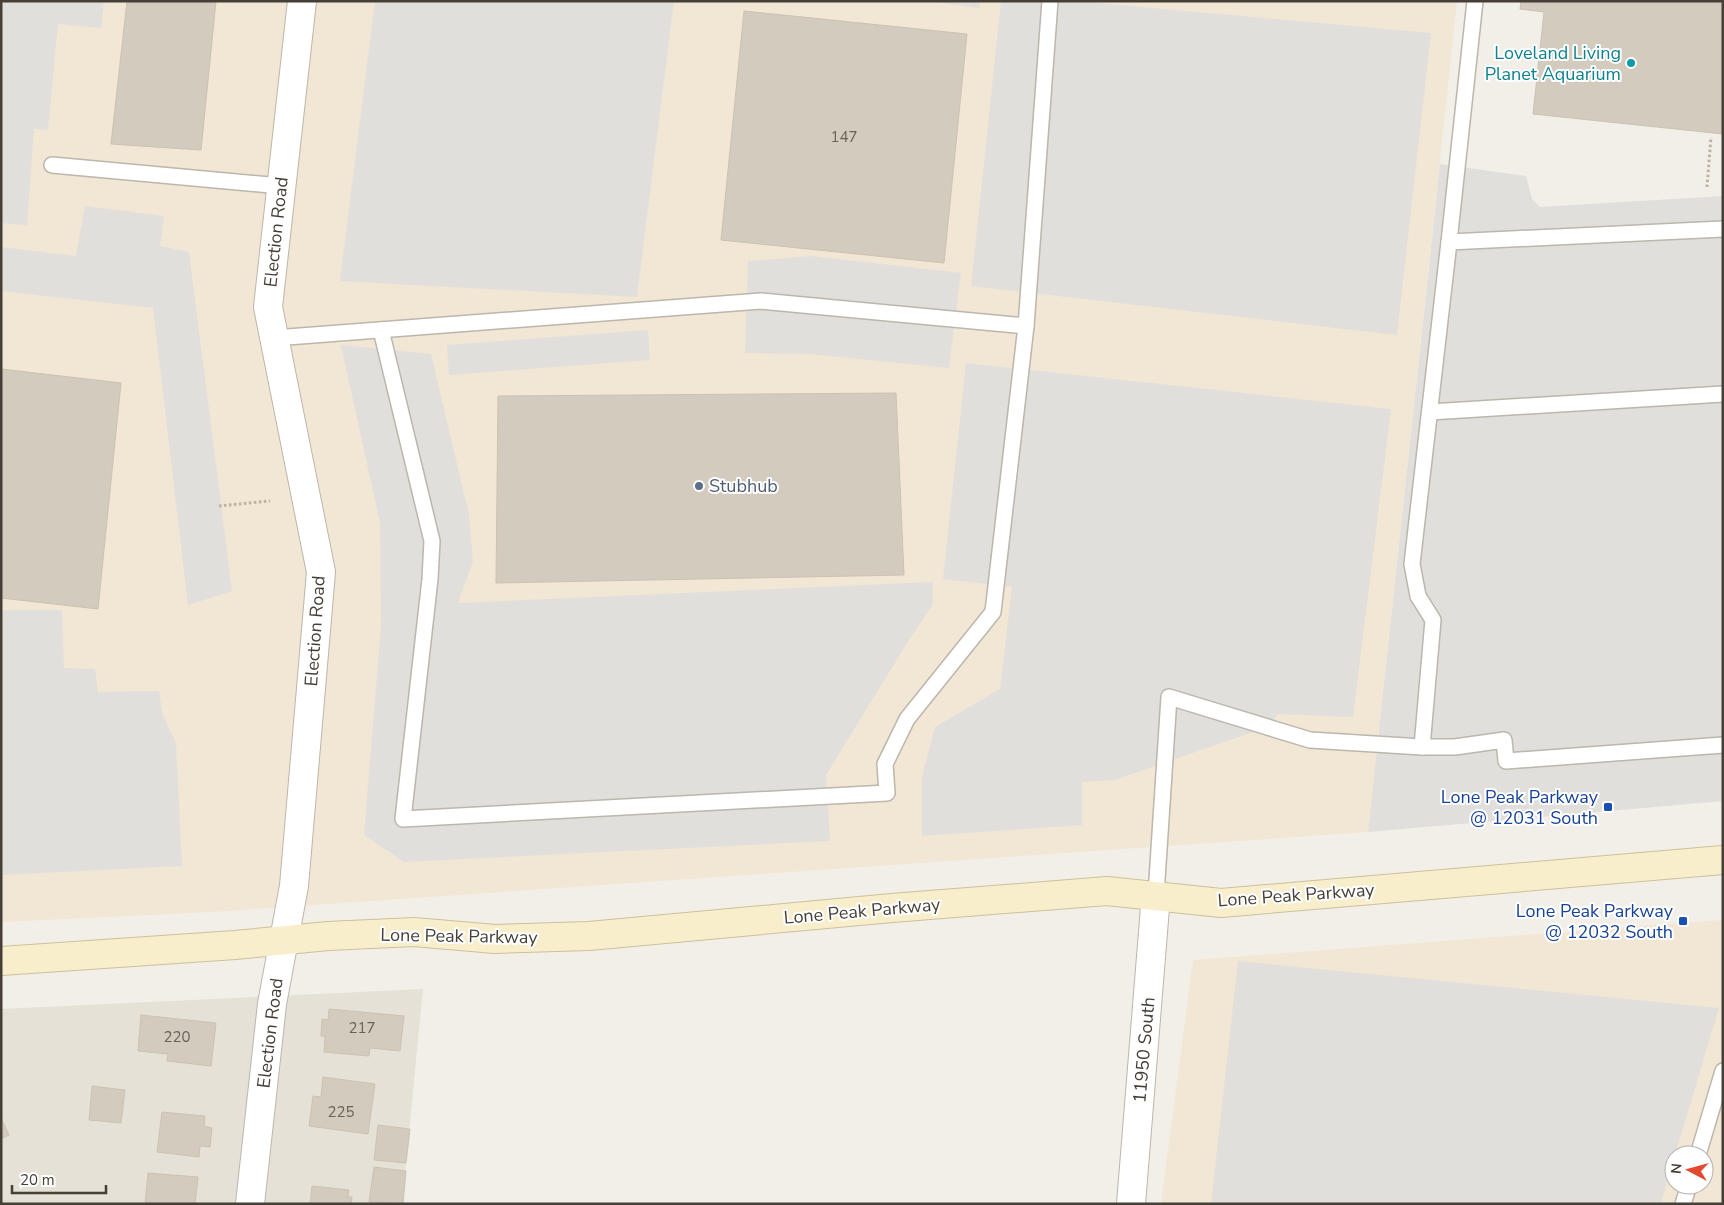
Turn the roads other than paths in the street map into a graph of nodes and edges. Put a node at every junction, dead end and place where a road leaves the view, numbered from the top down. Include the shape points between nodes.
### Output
1 (302, 1) edge
2 (1050, 1) edge
3 (1475, 1) edge
4 (52, 165) dead end
5 (280, 186) junction
6 (1723, 229) edge
7 (1449, 242) junction
8 (1026, 326) junction
9 (381, 330) junction
10 (274, 338) junction
11 (1723, 394) edge
12 (1430, 412) junction
13 (1723, 746) edge
14 (1422, 747) junction
15 (1723, 860) edge
16 (1156, 895) junction
17 (284, 940) junction
18 (1, 961) edge
19 (1723, 1071) edge
20 (1701, 1145) edge
21 (250, 1204) edge
22 (1131, 1204) edge

1 - 5 street, Election Road
2 - 8 lane
3 - 7 lane
4 - 5 lane
5 - 10 street, Election Road via 268,308
6 - 7 lane
7 - 12 lane
8 - 9 lane via 761,301
8 - 9 lane via 992,612 907,719 885,764 887,793 403,819 432,541
9 - 10 lane
10 - 17 street, Election Road via 321,572 294,886
11 - 12 lane
12 - 14 lane via 1412,564 1418,596 1433,620
13 - 14 lane via 1506,761 1504,740 1455,747
14 - 16 lane via 1310,740 1169,697
15 - 16 main road, Lone Peak Parkway via 1221,902
16 - 17 main road, Lone Peak Parkway via 1107,891 589,936 495,939 414,932
16 - 22 street, 11950 South
17 - 18 main road, Lone Peak Parkway
17 - 21 street, Election Road via 272,1004
19 - 20 lane

